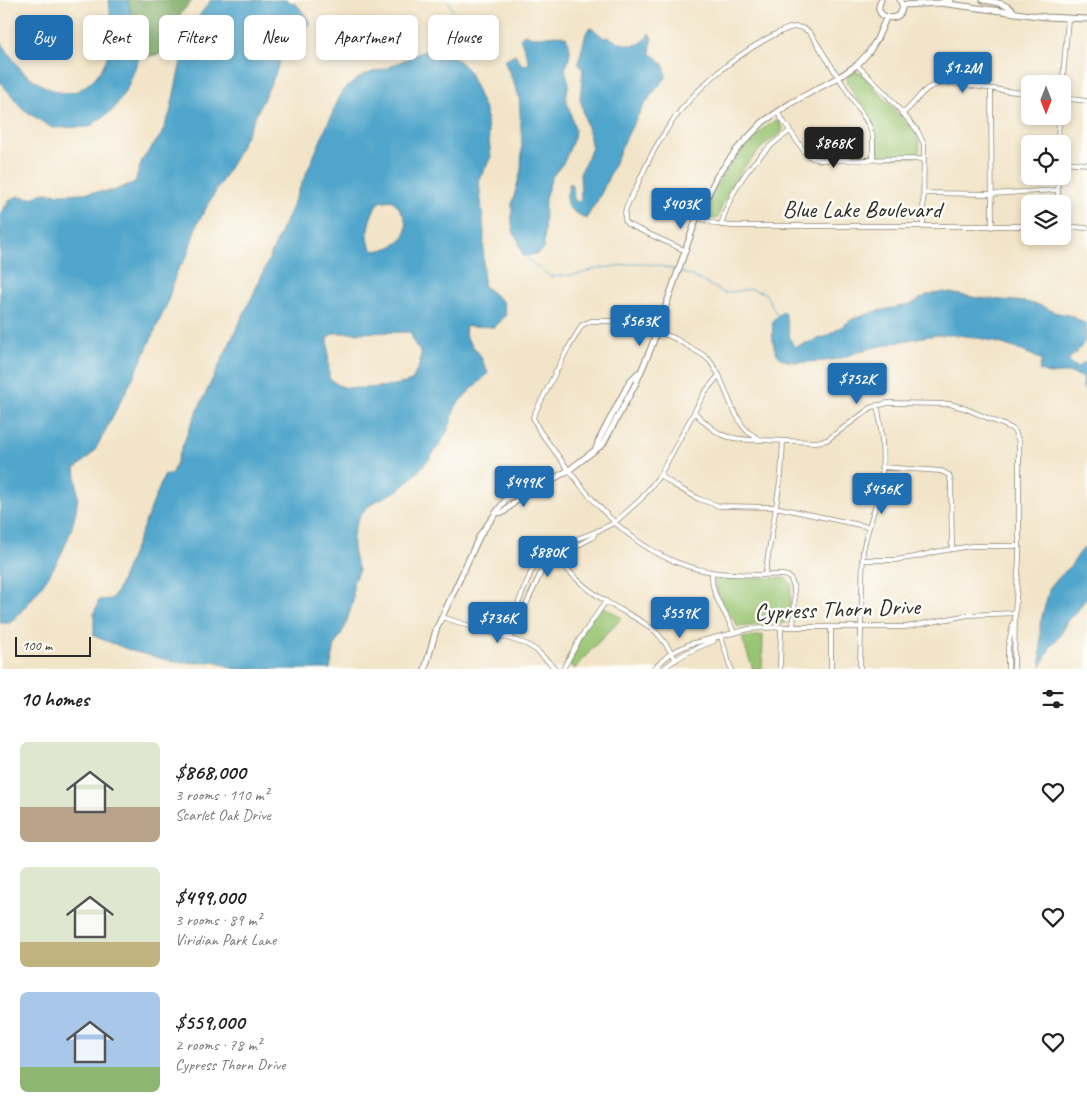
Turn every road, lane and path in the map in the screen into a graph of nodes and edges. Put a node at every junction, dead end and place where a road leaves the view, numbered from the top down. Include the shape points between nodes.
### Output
1 (881, 0) edge
2 (951, 0) edge
3 (982, 0) edge
4 (901, 3) edge
5 (940, 3) junction
6 (1016, 13) junction
7 (886, 18) junction
8 (1068, 18) junction
9 (1087, 19) edge
10 (857, 66) junction
11 (1063, 75) edge
12 (839, 77) junction
13 (991, 89) junction
14 (1021, 93) edge
15 (1071, 99) edge
16 (1087, 101) edge
17 (777, 112) junction
18 (902, 114) junction
19 (790, 131) junction
20 (924, 159) junction
21 (873, 160) junction
22 (1071, 163) edge
23 (1087, 164) edge
24 (1058, 185) edge
25 (1058, 190) junction
26 (923, 193) junction
27 (991, 194) junction
28 (1058, 195) edge
29 (697, 216) junction
30 (721, 225) junction
31 (1021, 226) edge
32 (923, 227) junction
33 (992, 227) junction
34 (1071, 227) edge
35 (1087, 228) edge
36 (684, 250) junction
37 (658, 331) junction
38 (719, 375) junction
39 (877, 405) junction
40 (695, 413) junction
41 (761, 440) junction
42 (783, 442) junction
43 (881, 467) junction
44 (569, 470) junction
45 (660, 475) junction
46 (775, 507) junction
47 (614, 523) junction
48 (868, 526) junction
49 (595, 532) junction
50 (1019, 546) junction
51 (952, 549) junction
52 (554, 552) junction
53 (557, 556) junction
54 (862, 560) junction
55 (712, 572) junction
56 (765, 575) junction
57 (606, 601) junction
58 (1015, 613) junction
59 (442, 617) junction
60 (780, 627) junction
61 (794, 627) junction
62 (831, 628) junction
63 (861, 628) junction
64 (734, 632) junction
65 (721, 637) junction
66 (509, 638) junction
67 (671, 653) junction
68 (676, 660) junction
69 (554, 668) edge
70 (425, 669) edge
71 (563, 669) edge
72 (653, 669) edge
73 (663, 669) edge
74 (731, 669) edge
75 (780, 669) edge
76 (831, 669) edge
77 (860, 669) edge
78 (1008, 669) edge
79 (1014, 669) edge

1 - 7 street via 880,11
2 - 5 street
3 - 6 street via 1000,3
4 - 5 street
4 - 7 street via 902,11 898,16
5 - 6 street
6 - 8 street
7 - 10 street via 877,39
8 - 9 street
8 - 11 street
10 - 12 street
10 - 18 street
12 - 17 street
12 - 21 street via 869,125
12 - 36 street via 811,34 802,27 792,26 746,51 722,69 685,106 654,150 626,211 625,221
13 - 14 street
13 - 18 street via 934,84
13 - 27 street
15 - 16 street
17 - 19 street
17 - 29 street via 730,156
18 - 20 street via 924,144
19 - 21 street via 812,158
19 - 30 street via 769,147 746,173 732,194
20 - 21 street
20 - 26 street
22 - 23 street
24 - 25 street
25 - 27 street
25 - 28 street
26 - 27 street
26 - 32 street
27 - 33 street
29 - 30 street, Blue Lake Boulevard
29 - 36 street
30 - 32 street, Blue Lake Boulevard
31 - 33 street, Blue Lake Boulevard
32 - 33 street, Blue Lake Boulevard
34 - 35 street
36 - 37 street
37 - 38 street via 703,355
37 - 44 street via 640,371 630,380 596,449
37 - 44 street via 631,322 600,320 585,323 579,329 533,417
38 - 40 street via 705,392
38 - 41 street via 742,425
39 - 42 street via 828,440
39 - 43 street via 881,424
39 - 50 street via 898,402 950,404 1006,425 1015,432 1019,442
40 - 41 street via 720,435
40 - 45 street
41 - 42 street
42 - 46 street
43 - 48 street via 881,485
43 - 51 street via 941,471 949,475
44 - 47 street
44 - 59 street via 543,485 513,494 500,506 476,540
45 - 46 street via 699,499 719,506
45 - 47 street via 641,499
46 - 48 street
46 - 56 street
47 - 49 street
47 - 55 street via 655,552 684,565
48 - 54 street
49 - 52 street
49 - 53 street via 593,537
50 - 51 street
50 - 58 street
51 - 54 street via 895,560
52 - 53 street
52 - 66 street via 531,572 508,628
53 - 57 street via 578,580
53 - 66 street via 544,566
54 - 63 street
55 - 56 street
55 - 64 street via 712,590
56 - 61 street via 783,575 792,579
57 - 67 street via 655,631
57 - 71 street
58 - 63 street, Cypress Thorn Drive via 968,615 906,627
58 - 78 street via 1008,647
58 - 79 street
59 - 66 street
59 - 70 street
60 - 61 street, Cypress Thorn Drive
60 - 64 street, Cypress Thorn Drive
60 - 75 street
61 - 62 street, Cypress Thorn Drive
62 - 63 street, Cypress Thorn Drive
62 - 76 street
63 - 77 street
64 - 65 street, Cypress Thorn Drive
65 - 67 street, Cypress Thorn Drive via 690,644
65 - 68 street, Cypress Thorn Drive
65 - 74 street
66 - 69 street via 536,650
67 - 68 street
67 - 72 street, Cypress Thorn Drive
68 - 73 street, Cypress Thorn Drive

